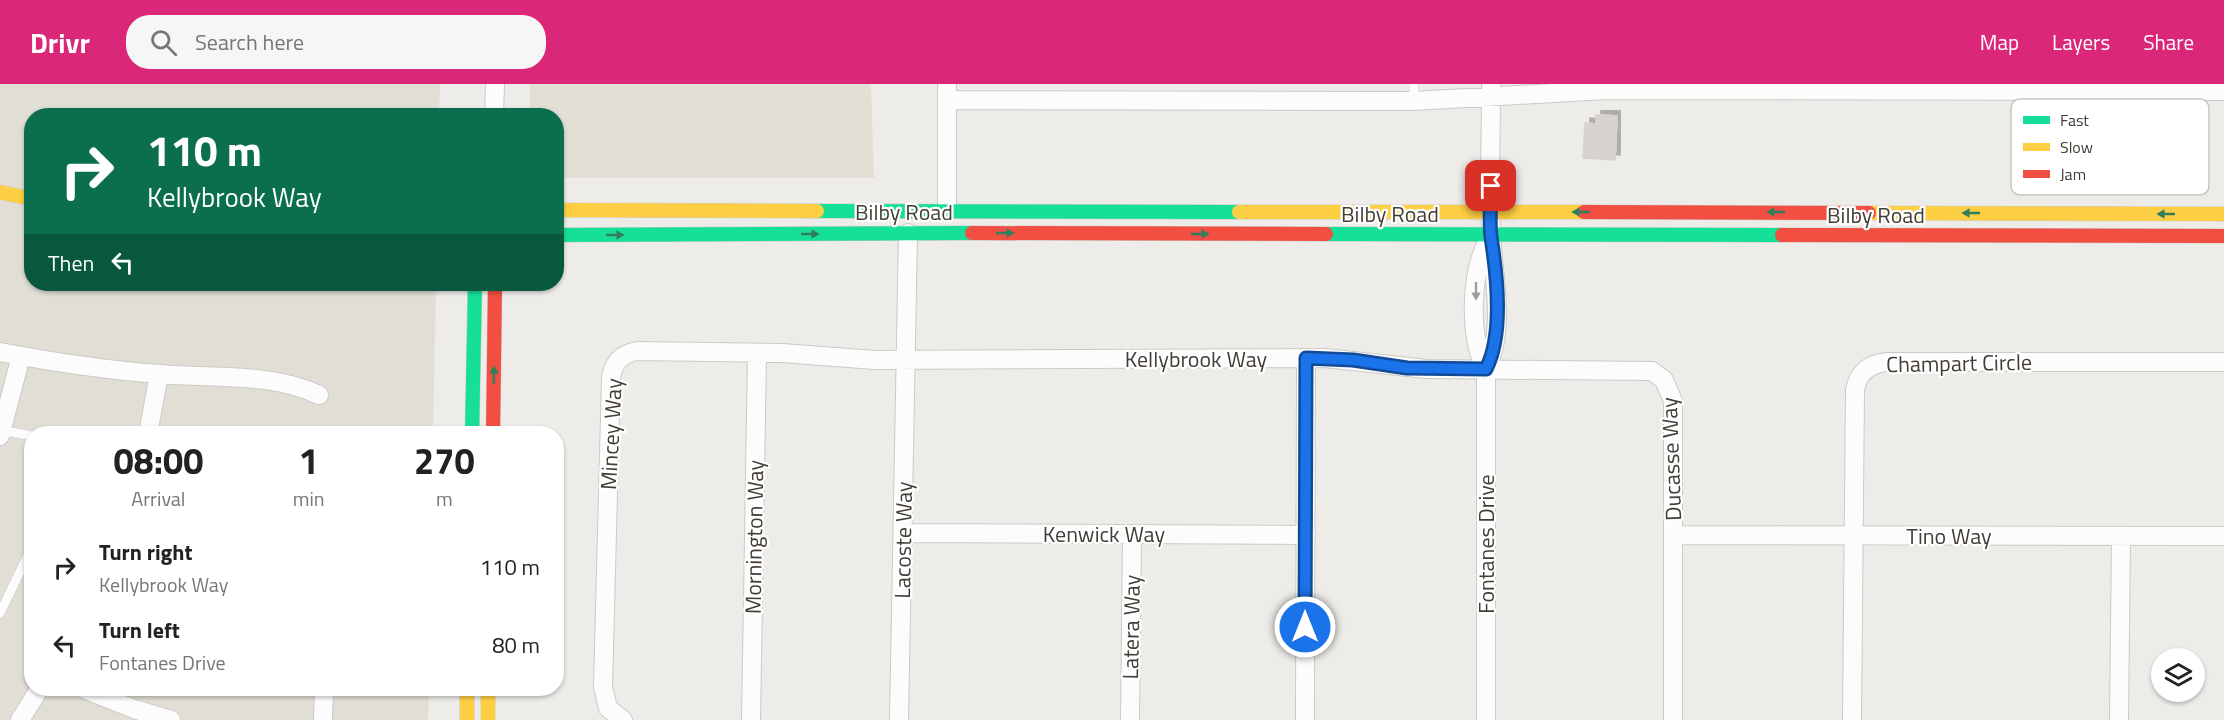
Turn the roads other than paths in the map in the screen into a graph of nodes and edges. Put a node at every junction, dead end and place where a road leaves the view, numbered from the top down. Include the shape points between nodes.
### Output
1 (495, 84) edge
2 (1677, 87) edge
3 (1860, 87) edge
4 (1491, 90) edge
5 (947, 92) edge
6 (1343, 92) edge
7 (1414, 92) edge
8 (2224, 92) edge
9 (494, 108) edge
10 (0, 184) edge
11 (24, 189) edge
12 (0, 192) edge
13 (24, 197) edge
14 (0, 202) edge
15 (24, 207) edge
16 (564, 210) edge
17 (947, 211) junction
18 (1491, 212) junction
19 (2224, 214) edge
20 (908, 233) junction
21 (564, 235) edge
22 (1491, 236) junction
23 (2224, 236) edge
24 (475, 291) edge
25 (495, 291) edge
26 (0, 352) edge
27 (757, 354) junction
28 (21, 356) junction
29 (1306, 358) junction
30 (906, 360) junction
31 (2224, 362) edge
32 (1486, 369) junction
33 (159, 374) junction
34 (319, 395) dead end
35 (149, 426) edge
36 (472, 426) edge
37 (493, 426) edge
38 (0, 432) edge
39 (24, 435) edge
40 (903, 533) junction
41 (1132, 534) junction
42 (1306, 535) junction
43 (1673, 535) junction
44 (1854, 536) junction
45 (2121, 536) junction
46 (2224, 536) edge
47 (24, 564) edge
48 (0, 613) edge
49 (35, 696) edge
50 (100, 696) edge
51 (324, 696) edge
52 (467, 696) edge
53 (488, 696) edge
54 (20, 720) edge
55 (171, 720) edge
56 (323, 720) edge
57 (467, 720) edge
58 (488, 720) edge
59 (623, 720) edge
60 (751, 720) edge
61 (899, 720) edge
62 (1130, 720) edge
63 (1305, 720) edge
64 (1486, 720) edge
65 (1673, 720) edge
66 (1852, 720) edge
67 (2119, 720) edge

1 - 9 street
2 - 3 street
2 - 4 street
3 - 8 street
4 - 7 street
4 - 18 street, Fontanes Drive
5 - 6 street
5 - 17 street
6 - 7 street
10 - 11 main road
12 - 13 main road
14 - 15 main road
16 - 17 main road, Bilby Road
17 - 18 main road, Bilby Road
19 -> 18 main road, Bilby Road
18 - 22 street, Fontanes Drive
21 -> 20 main road, Bilby Road
20 -> 22 main road, Bilby Road
20 - 30 street, Lacoste Way
22 - 23 main road, Bilby Road
22 - 32 street, Fontanes Drive via 1496,271 1496,334
24 - 36 main road
37 -> 25 main road
26 - 28 street
27 - 30 street, Mincey Way
27 - 59 street, Mincey Way via 637,351 621,358 612,371 603,687 608,708
27 - 60 street, Mornington Way
28 - 33 street
28 - 38 street
29 - 30 street, Kellybrook Way
29 - 32 street, Kellybrook Way via 1407,368
29 - 42 street
30 - 40 street, Lacoste Way
31 - 44 street, Champart Circle via 1871,365 1859,376 1855,390
32 - 43 street, Ducasse Way via 1644,369 1665,380 1674,401
32 - 64 street, Fontanes Drive
33 - 34 street via 269,380
33 - 35 street
38 - 39 lane
40 - 41 street, Kenwick Way
40 - 61 street, Lacoste Way
41 - 42 street, Kenwick Way
41 - 62 street, Latera Way
42 - 63 street
43 - 44 street, Tino Way
43 - 65 street, Ducasse Way
44 - 45 street, Tino Way
44 - 66 street
45 - 46 street, Tino Way
45 - 67 street
47 - 48 lane
49 - 54 street
50 - 55 street
51 - 56 street
52 - 57 main road
53 - 58 main road

